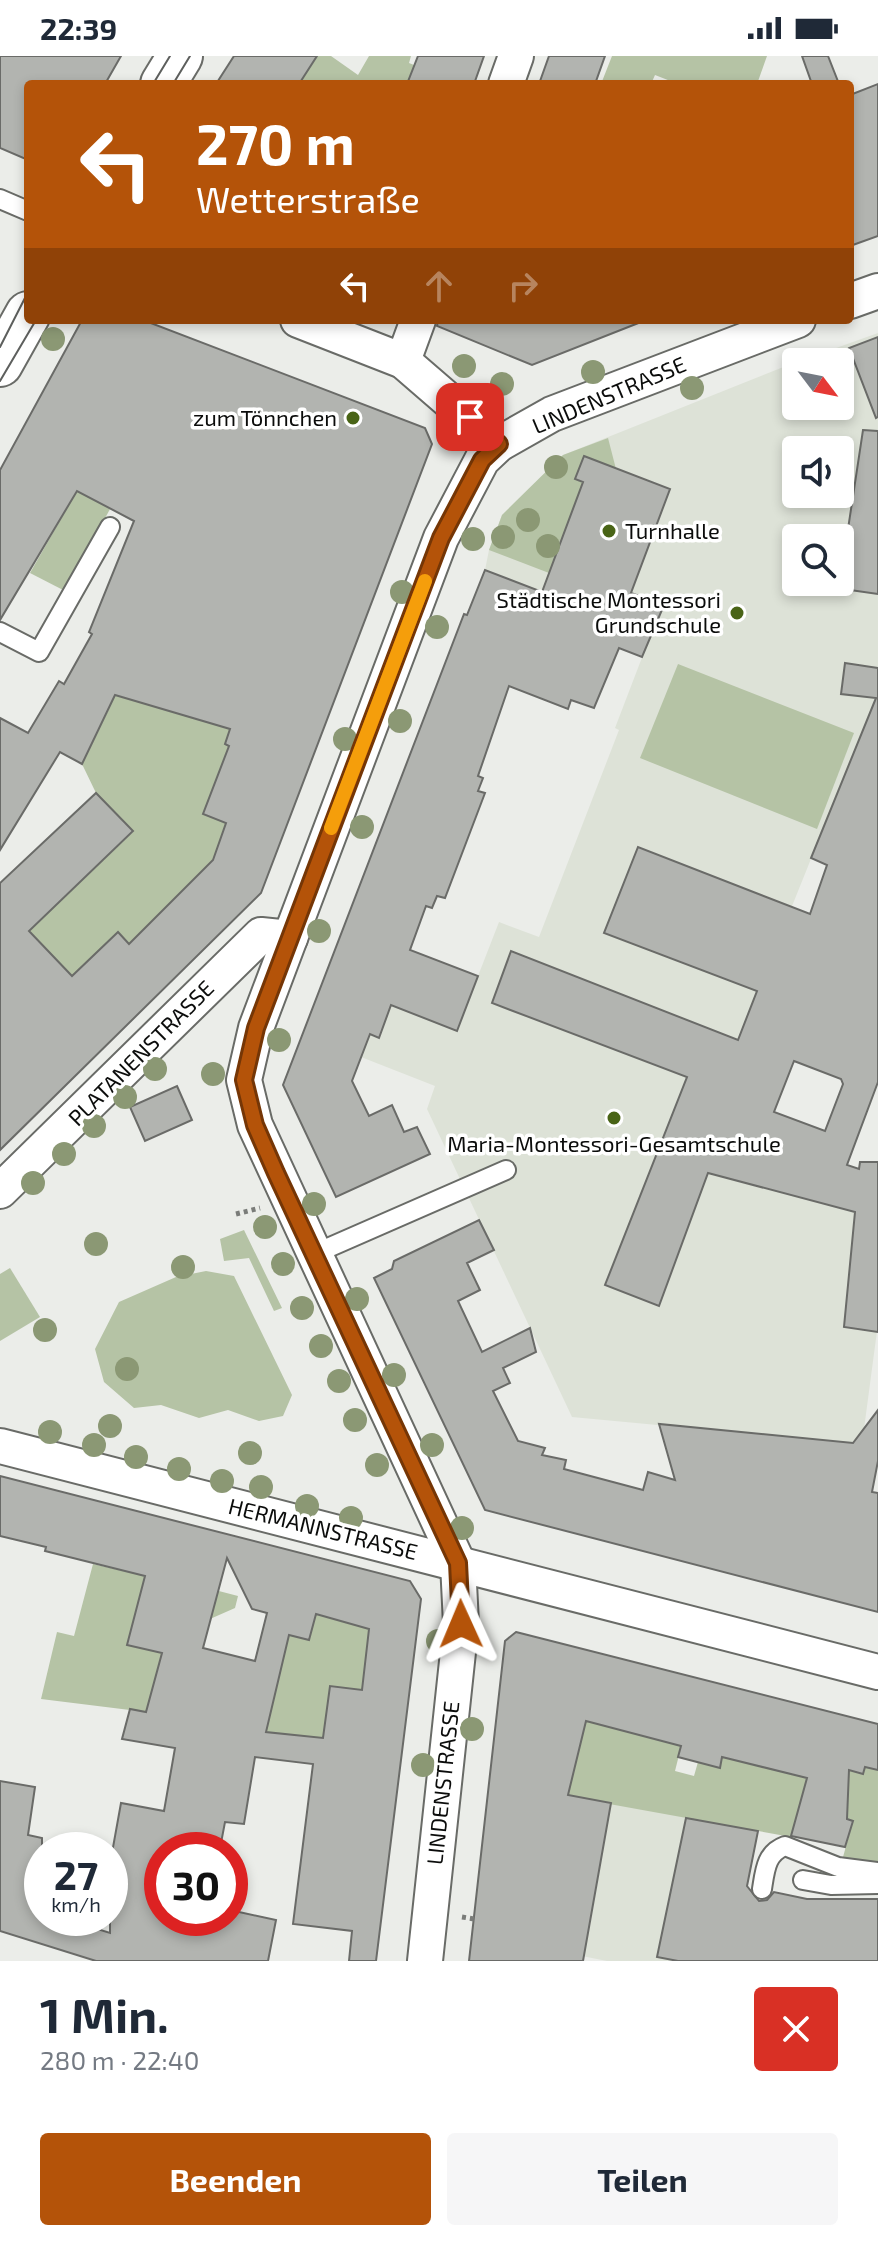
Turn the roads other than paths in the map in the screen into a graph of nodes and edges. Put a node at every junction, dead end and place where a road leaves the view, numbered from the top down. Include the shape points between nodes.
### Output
1 (180, 56) edge
2 (516, 56) edge
3 (165, 80) edge
4 (507, 80) edge
5 (0, 199) edge
6 (24, 209) edge
7 (878, 291) edge
8 (854, 300) edge
9 (24, 321) edge
10 (308, 324) edge
11 (417, 324) edge
12 (788, 324) edge
13 (403, 361) junction
14 (0, 364) edge
15 (499, 444) junction
16 (110, 527) dead end
17 (0, 632) edge
18 (290, 938) junction
19 (506, 1170) dead end
20 (0, 1191) edge
21 (314, 1254) junction
22 (0, 1446) edge
23 (458, 1563) junction
24 (878, 1672) edge
25 (878, 1872) edge
26 (803, 1880) dead end
27 (878, 1884) edge
28 (762, 1889) dead end
29 (425, 1961) edge

1 - 3 street
2 - 4 street
5 - 6 lane
7 - 8 street
9 - 14 street
10 - 13 street
11 - 13 street
12 - 15 street, LINDENSTRASSE via 552,414
13 - 15 street
15 - 18 street, LINDENSTRASSE via 482,460 441,538
16 - 17 lane via 39,652
18 - 20 street, PLATANENSTRASSE via 261,935
18 - 21 street, LINDENSTRASSE via 256,1028 244,1080 255,1125
19 - 21 lane
21 - 23 street, LINDENSTRASSE
22 - 23 street, HERMANNSTRASSE
23 - 24 street, HERMANNSTRASSE
23 - 29 street, LINDENSTRASSE via 461,1624
25 - 28 lane via 838,1867 785,1846 774,1850 768,1861
26 - 27 lane

